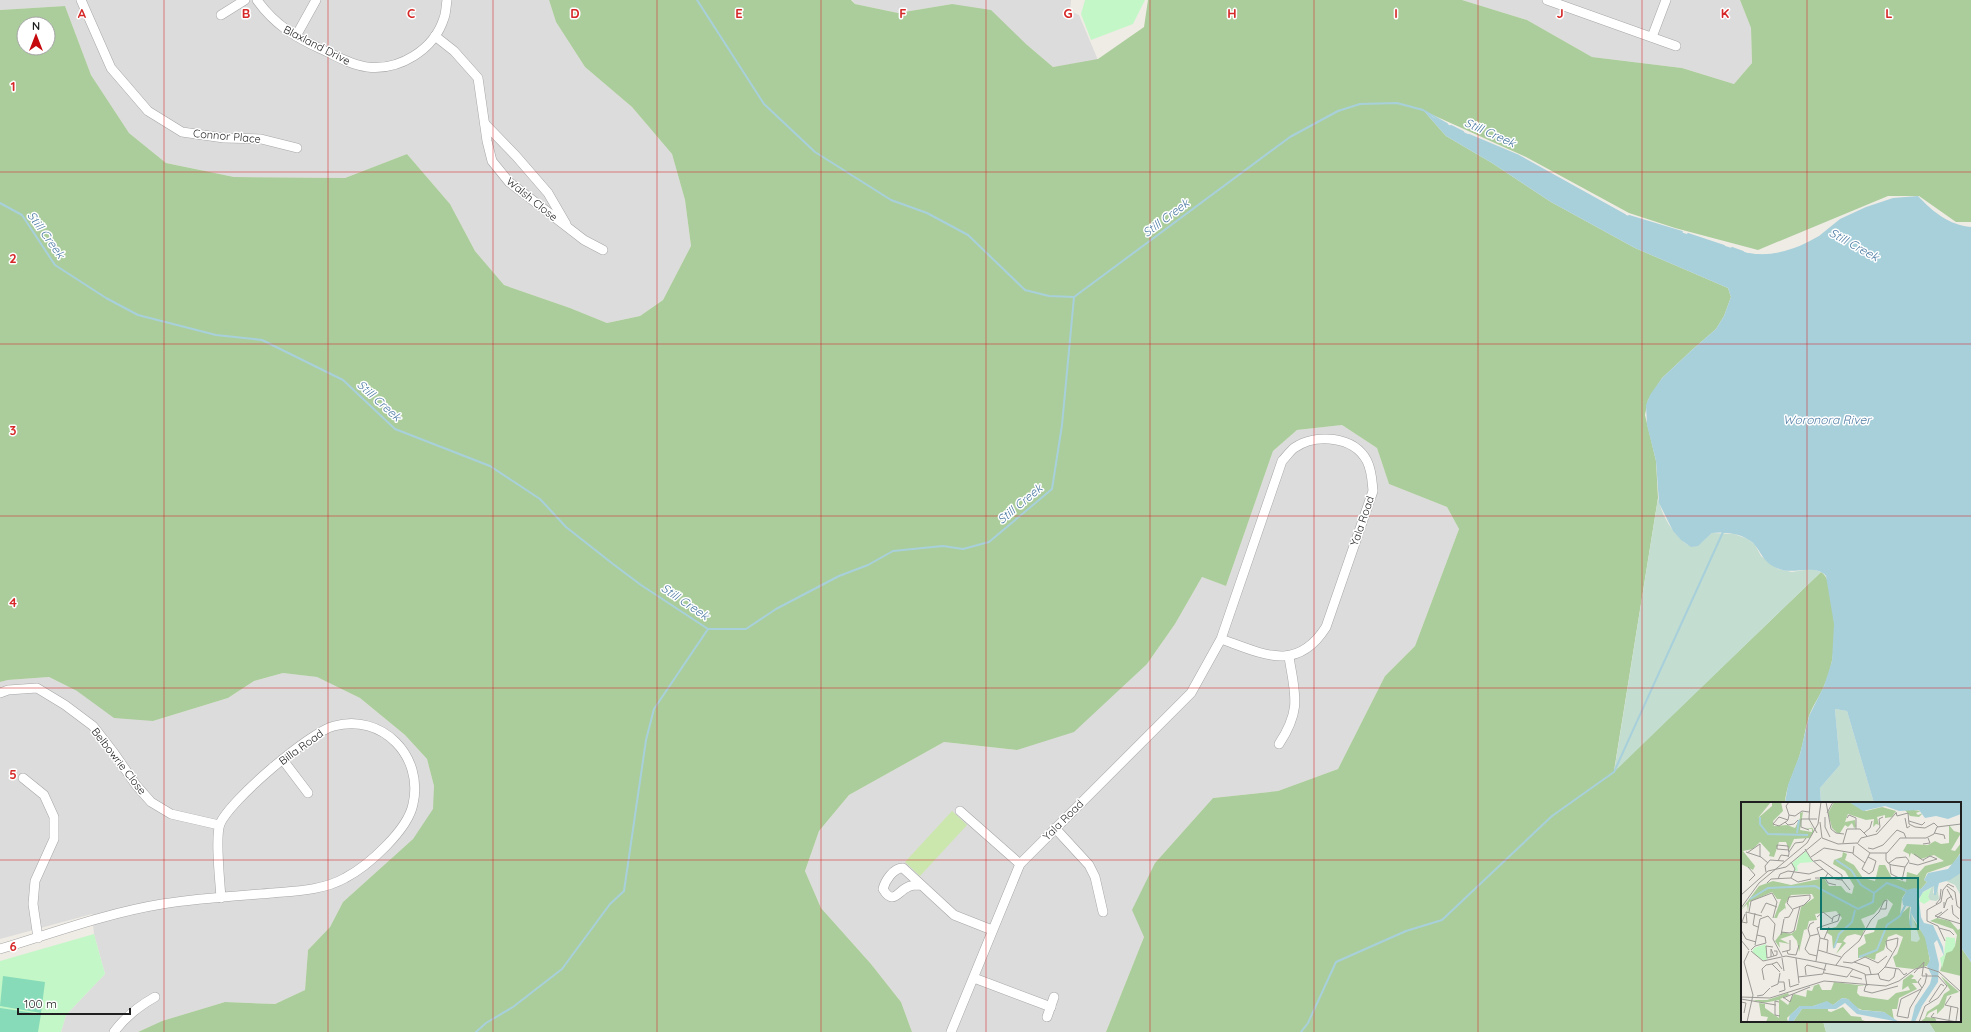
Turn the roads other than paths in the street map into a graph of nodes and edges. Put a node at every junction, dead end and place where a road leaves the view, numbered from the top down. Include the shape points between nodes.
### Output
1 (81, 0) edge
2 (245, 0) edge
3 (257, 0) edge
4 (316, 0) edge
5 (447, 0) edge
6 (1547, 0) edge
7 (1666, 0) edge
8 (221, 15) dead end
9 (296, 36) junction
10 (435, 36) junction
11 (1652, 37) junction
12 (1676, 46) dead end
13 (484, 124) junction
14 (297, 148) dead end
15 (568, 228) junction
16 (602, 250) dead end
17 (1221, 639) junction
18 (1289, 657) junction
19 (0, 693) edge
20 (1280, 744) dead end
21 (283, 760) junction
22 (23, 778) dead end
23 (308, 793) dead end
24 (960, 811) dead end
25 (219, 825) junction
26 (1055, 828) junction
27 (1020, 864) junction
28 (920, 885) dead end
29 (221, 898) junction
30 (1103, 912) dead end
31 (992, 930) junction
32 (38, 938) junction
33 (0, 949) edge
34 (974, 978) junction
35 (155, 997) dead end
36 (1054, 997) dead end
37 (1051, 1007) junction
38 (1047, 1017) dead end
39 (114, 1032) edge
40 (951, 1032) edge

1 - 14 street, Connor Place via 111,68 148,111 182,132 224,138 261,139
2 - 8 street
3 - 9 street, Blaxland Drive via 277,24
4 - 9 street
5 - 10 street, Blaxland Drive via 444,18
6 - 11 street
7 - 11 street
9 - 10 street, Blaxland Drive via 348,62 367,67 384,67 404,62 420,52
10 - 13 street, Walsh Close via 454,51 478,78
11 - 12 street
13 - 15 street, Walsh Close via 548,193
13 - 15 street, Walsh Close via 492,161 509,182
15 - 16 street, Walsh Close
17 - 18 street, Yala Road via 1260,653
17 - 18 street, Yala Road via 1282,461 1293,448 1310,440 1346,441 1367,461 1373,491 1326,628 1307,650
17 - 26 street, Yala Road via 1191,693
18 - 20 street via 1296,701 1290,729
19 - 25 street, Belbowrie Close via 37,688 93,726 151,802 171,814
21 - 23 street
21 - 25 street, Billa Road via 243,793 228,809
21 - 29 street, Billa Road via 313,736 331,726 350,722 372,726 398,743 411,763 414,783 413,805 397,834 368,864 344,879 330,885 298,890
22 - 32 street via 44,795 54,817 54,839 35,881 33,904
24 - 27 street
25 - 29 street, Billa Road
26 - 27 street, Yala Road
26 - 30 street via 1089,865 1095,877
27 - 31 street, Yala Road
28 - 31 street via 954,915
29 - 32 street, Billa Road via 136,909
31 - 34 street, Yala Road
32 - 33 street, Billa Road
34 - 37 street
34 - 40 street, Yala Road
35 - 39 street via 135,1009
36 - 37 street
37 - 38 street

